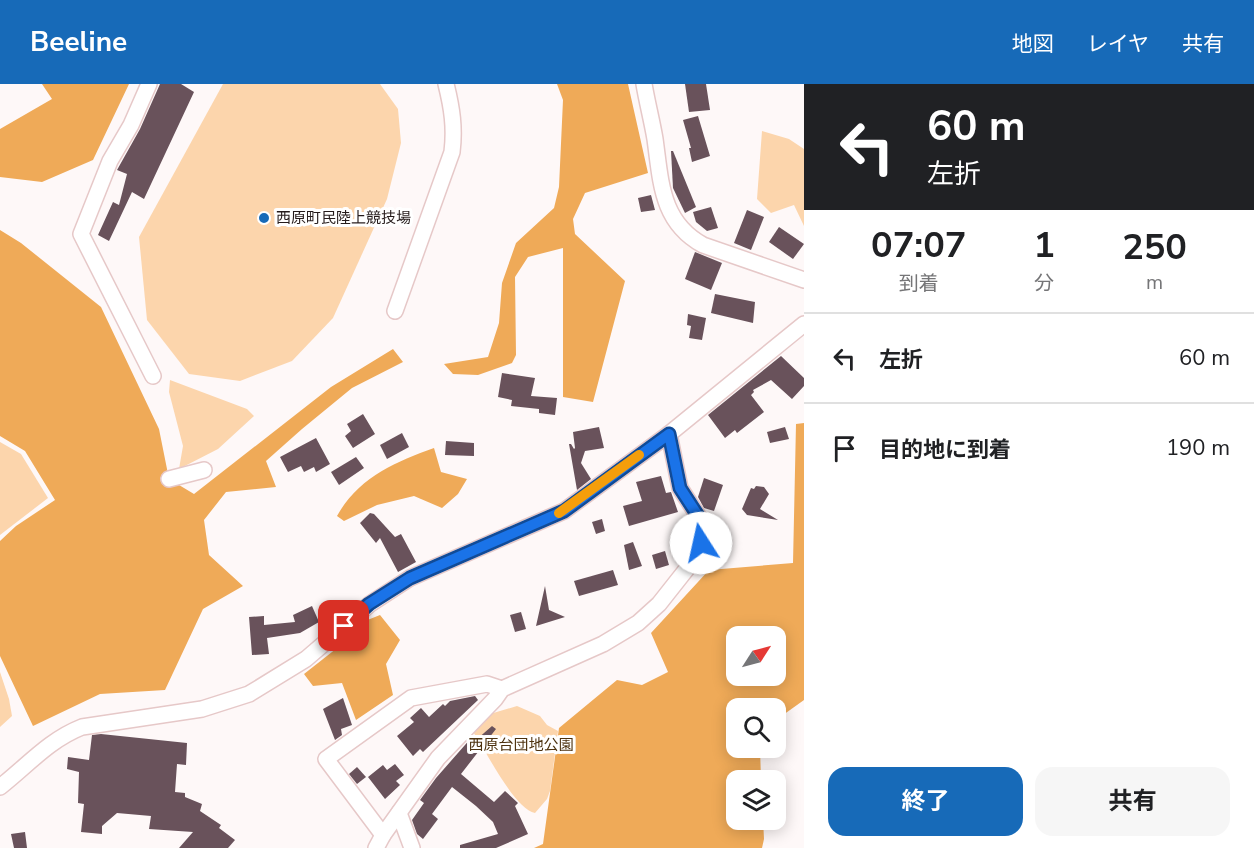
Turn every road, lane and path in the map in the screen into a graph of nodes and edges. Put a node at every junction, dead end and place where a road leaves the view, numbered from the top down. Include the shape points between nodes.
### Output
1 (149, 84) edge
2 (446, 84) edge
3 (644, 84) edge
4 (804, 280) edge
5 (395, 311) dead end
6 (804, 324) edge
7 (153, 376) dead end
8 (669, 434) junction
9 (204, 470) dead end
10 (169, 479) dead end
11 (502, 689) junction
12 (0, 787) edge
13 (399, 813) junction
14 (379, 841) edge
15 (412, 848) edge

1 - 7 street via 93,198 81,234
2 - 5 street via 453,117 452,152
3 - 4 street via 663,193 679,227 703,245
6 - 8 street
8 - 11 street via 680,488 702,522 701,543 693,561 659,604 638,623 603,644
8 - 12 street via 564,511 410,578 369,604 306,659 249,693 202,709 65,733
9 - 10 street
11 - 13 street via 438,758
11 - 14 street via 487,684 411,698 326,759
13 - 14 street
13 - 15 street

